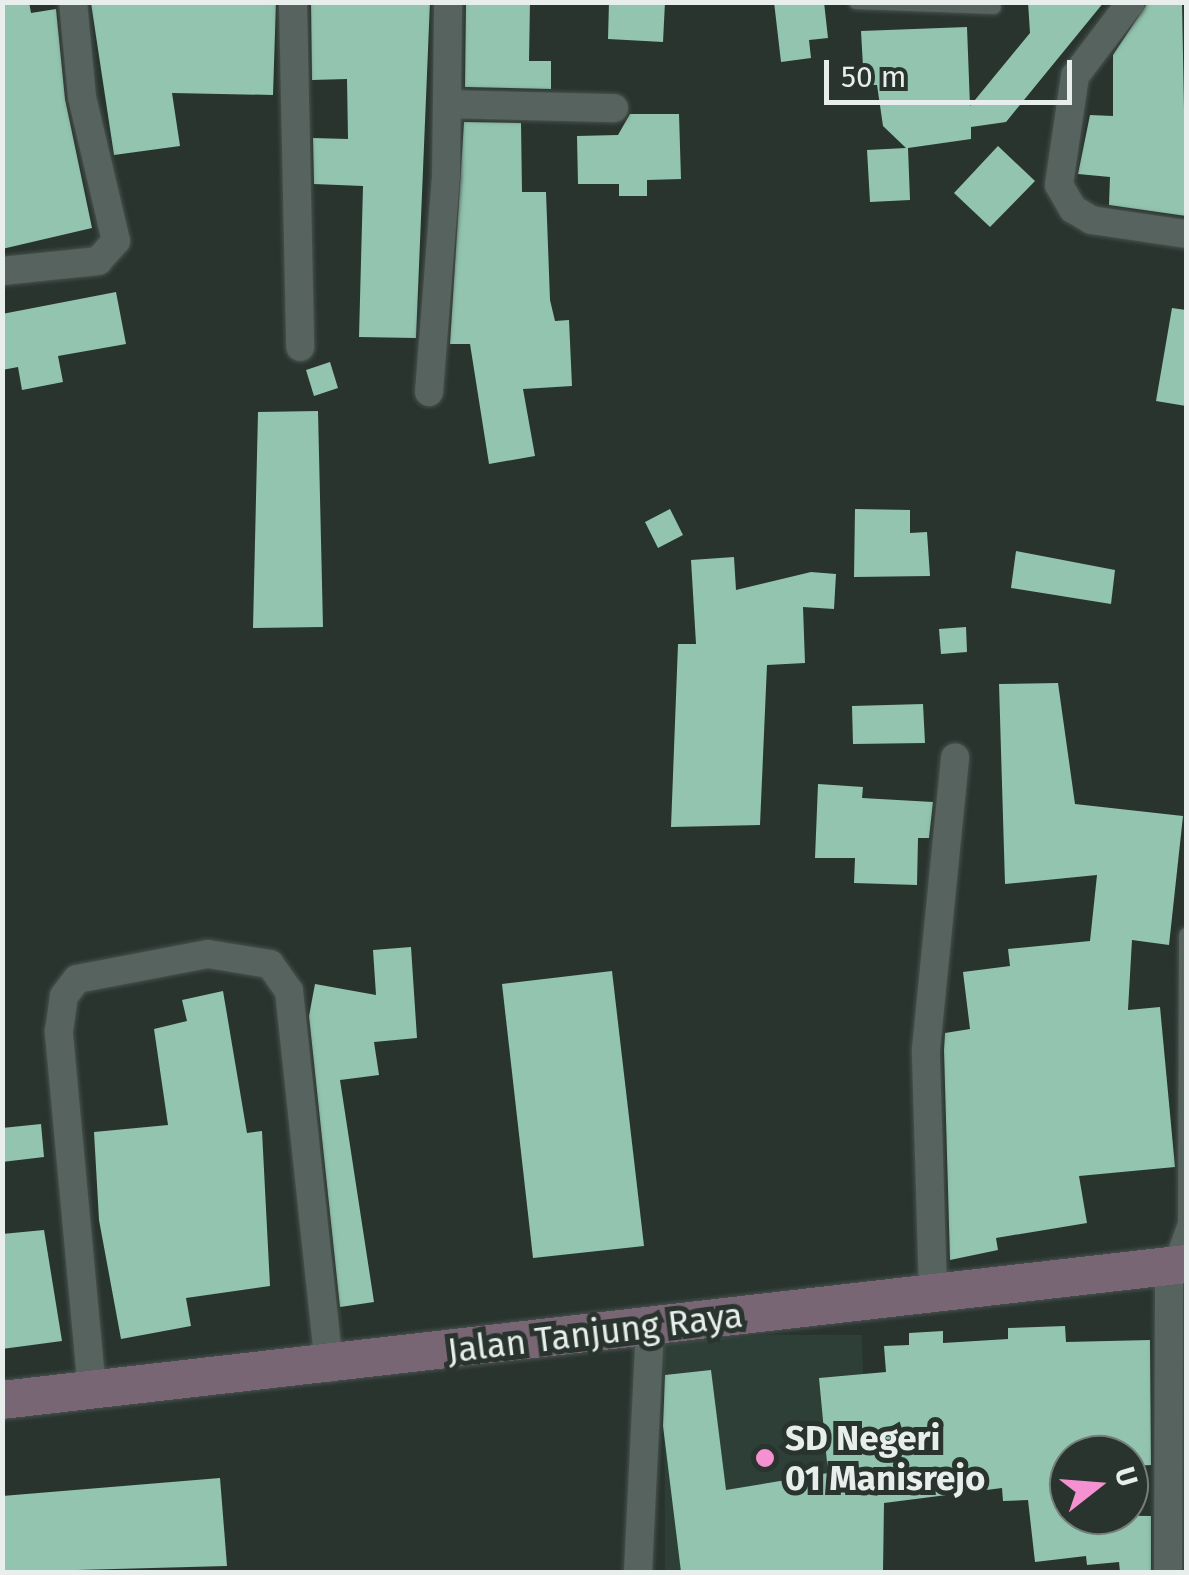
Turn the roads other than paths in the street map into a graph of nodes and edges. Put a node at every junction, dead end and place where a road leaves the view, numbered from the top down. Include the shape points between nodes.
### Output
1 (73, 2) edge
2 (293, 2) edge
3 (448, 2) edge
4 (856, 2) edge
5 (1131, 2) edge
6 (994, 7) dead end
7 (447, 104) junction
8 (614, 108) dead end
9 (1186, 234) edge
10 (2, 271) edge
11 (300, 347) dead end
12 (429, 392) dead end
13 (955, 757) dead end
14 (1186, 935) edge
15 (1178, 1265) edge
16 (933, 1292) junction
17 (650, 1324) junction
18 (330, 1368) junction
19 (92, 1390) junction
20 (2, 1400) edge
21 (638, 1572) edge
22 (1168, 1572) edge

1 - 10 street via 82,97 116,241 98,261
2 - 11 street
3 - 7 street
4 - 6 lane
5 - 9 street via 1075,76 1059,185 1073,209 1091,220
7 - 8 street
7 - 12 street
13 - 16 street via 926,1049
14 - 15 lane via 1186,1222
15 - 16 main road, Jalan Tanjung Raya
15 - 22 street
16 - 17 main road, Jalan Tanjung Raya
17 - 18 main road, Jalan Tanjung Raya
17 - 21 street
18 - 19 main road, Jalan Tanjung Raya
18 - 19 street via 289,991 270,964 208,954 77,979 64,996 59,1031
19 - 20 main road, Jalan Tanjung Raya

